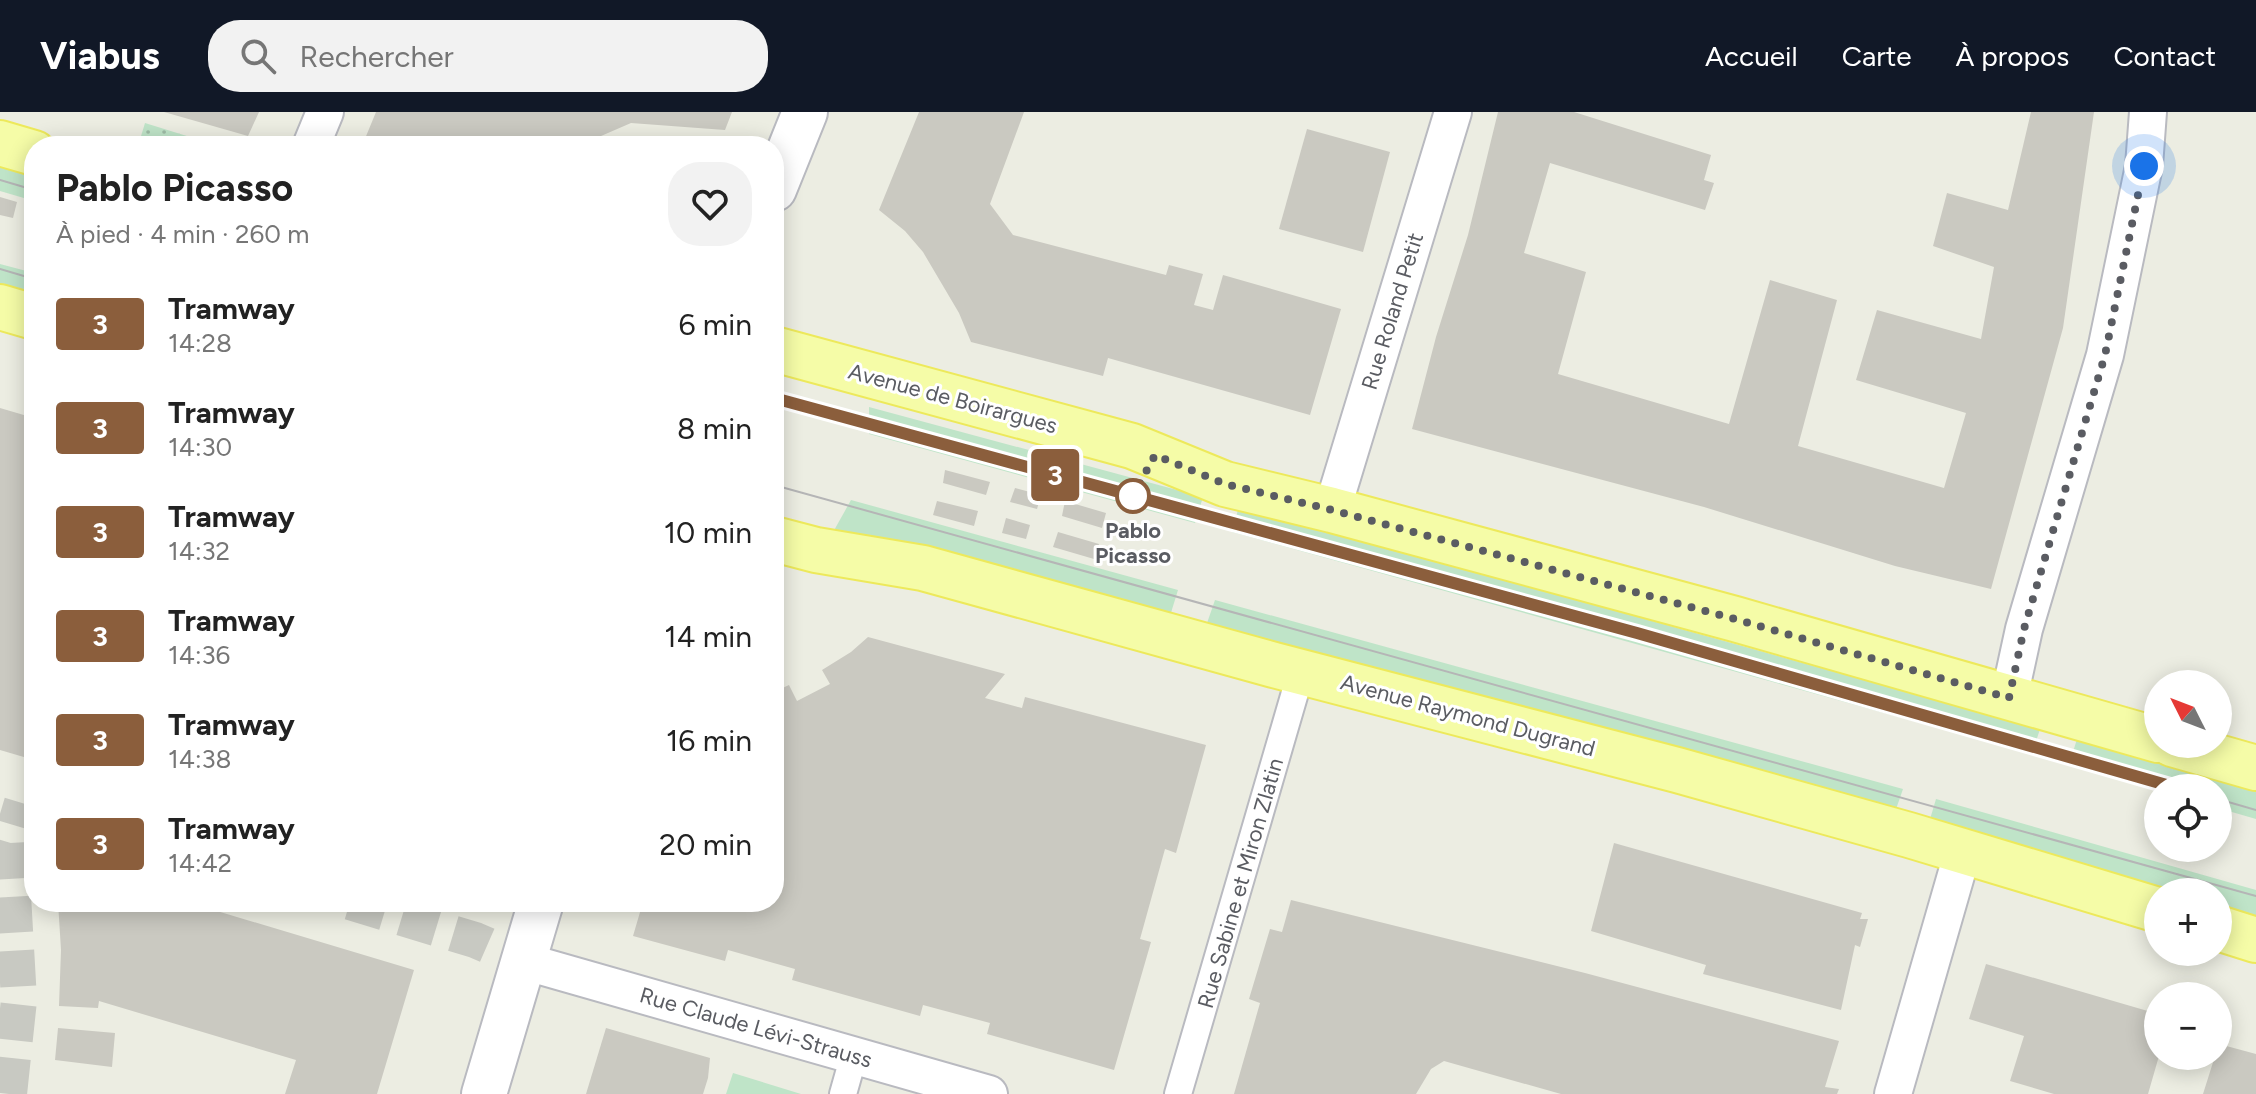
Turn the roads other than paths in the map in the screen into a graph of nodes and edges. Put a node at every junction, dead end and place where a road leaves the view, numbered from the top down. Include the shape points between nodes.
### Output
1 (325, 112) edge
2 (805, 112) edge
3 (1453, 112) edge
4 (2148, 112) edge
5 (315, 136) edge
6 (0, 143) edge
7 (24, 150) edge
8 (784, 164) edge
9 (0, 307) edge
10 (24, 314) edge
11 (784, 352) edge
12 (1332, 510) junction
13 (784, 542) edge
14 (1301, 672) junction
15 (2009, 698) junction
16 (2144, 736) edge
17 (2221, 758) edge
18 (2256, 768) edge
19 (1963, 851) junction
20 (2144, 906) edge
21 (538, 912) edge
22 (2232, 932) edge
23 (2256, 940) edge
24 (523, 961) junction
25 (854, 1055) junction
26 (484, 1094) edge
27 (843, 1094) edge
28 (989, 1094) edge
29 (1178, 1094) edge
30 (1893, 1094) edge

1 - 5 street
2 - 8 street
3 - 12 street, Rue Roland Petit
4 - 15 street via 2144,166 2105,355 2024,629
6 - 7 main road
9 - 10 main road
11 - 12 main road, Avenue de Boirargues via 1132,446 1225,484
12 - 15 main road
13 - 14 main road, Avenue Raymond Dugrand via 923,568
14 - 19 main road, Avenue Raymond Dugrand
14 - 29 street, Rue Sabine et Miron Zlatin
15 - 16 main road
17 - 18 main road
19 - 20 main road, Avenue Raymond Dugrand
19 - 30 street
21 - 24 street
22 - 23 main road
24 - 25 street, Rue Claude Lévi-Strauss
24 - 26 street
25 - 27 street
25 - 28 street, Rue Claude Lévi-Strauss

